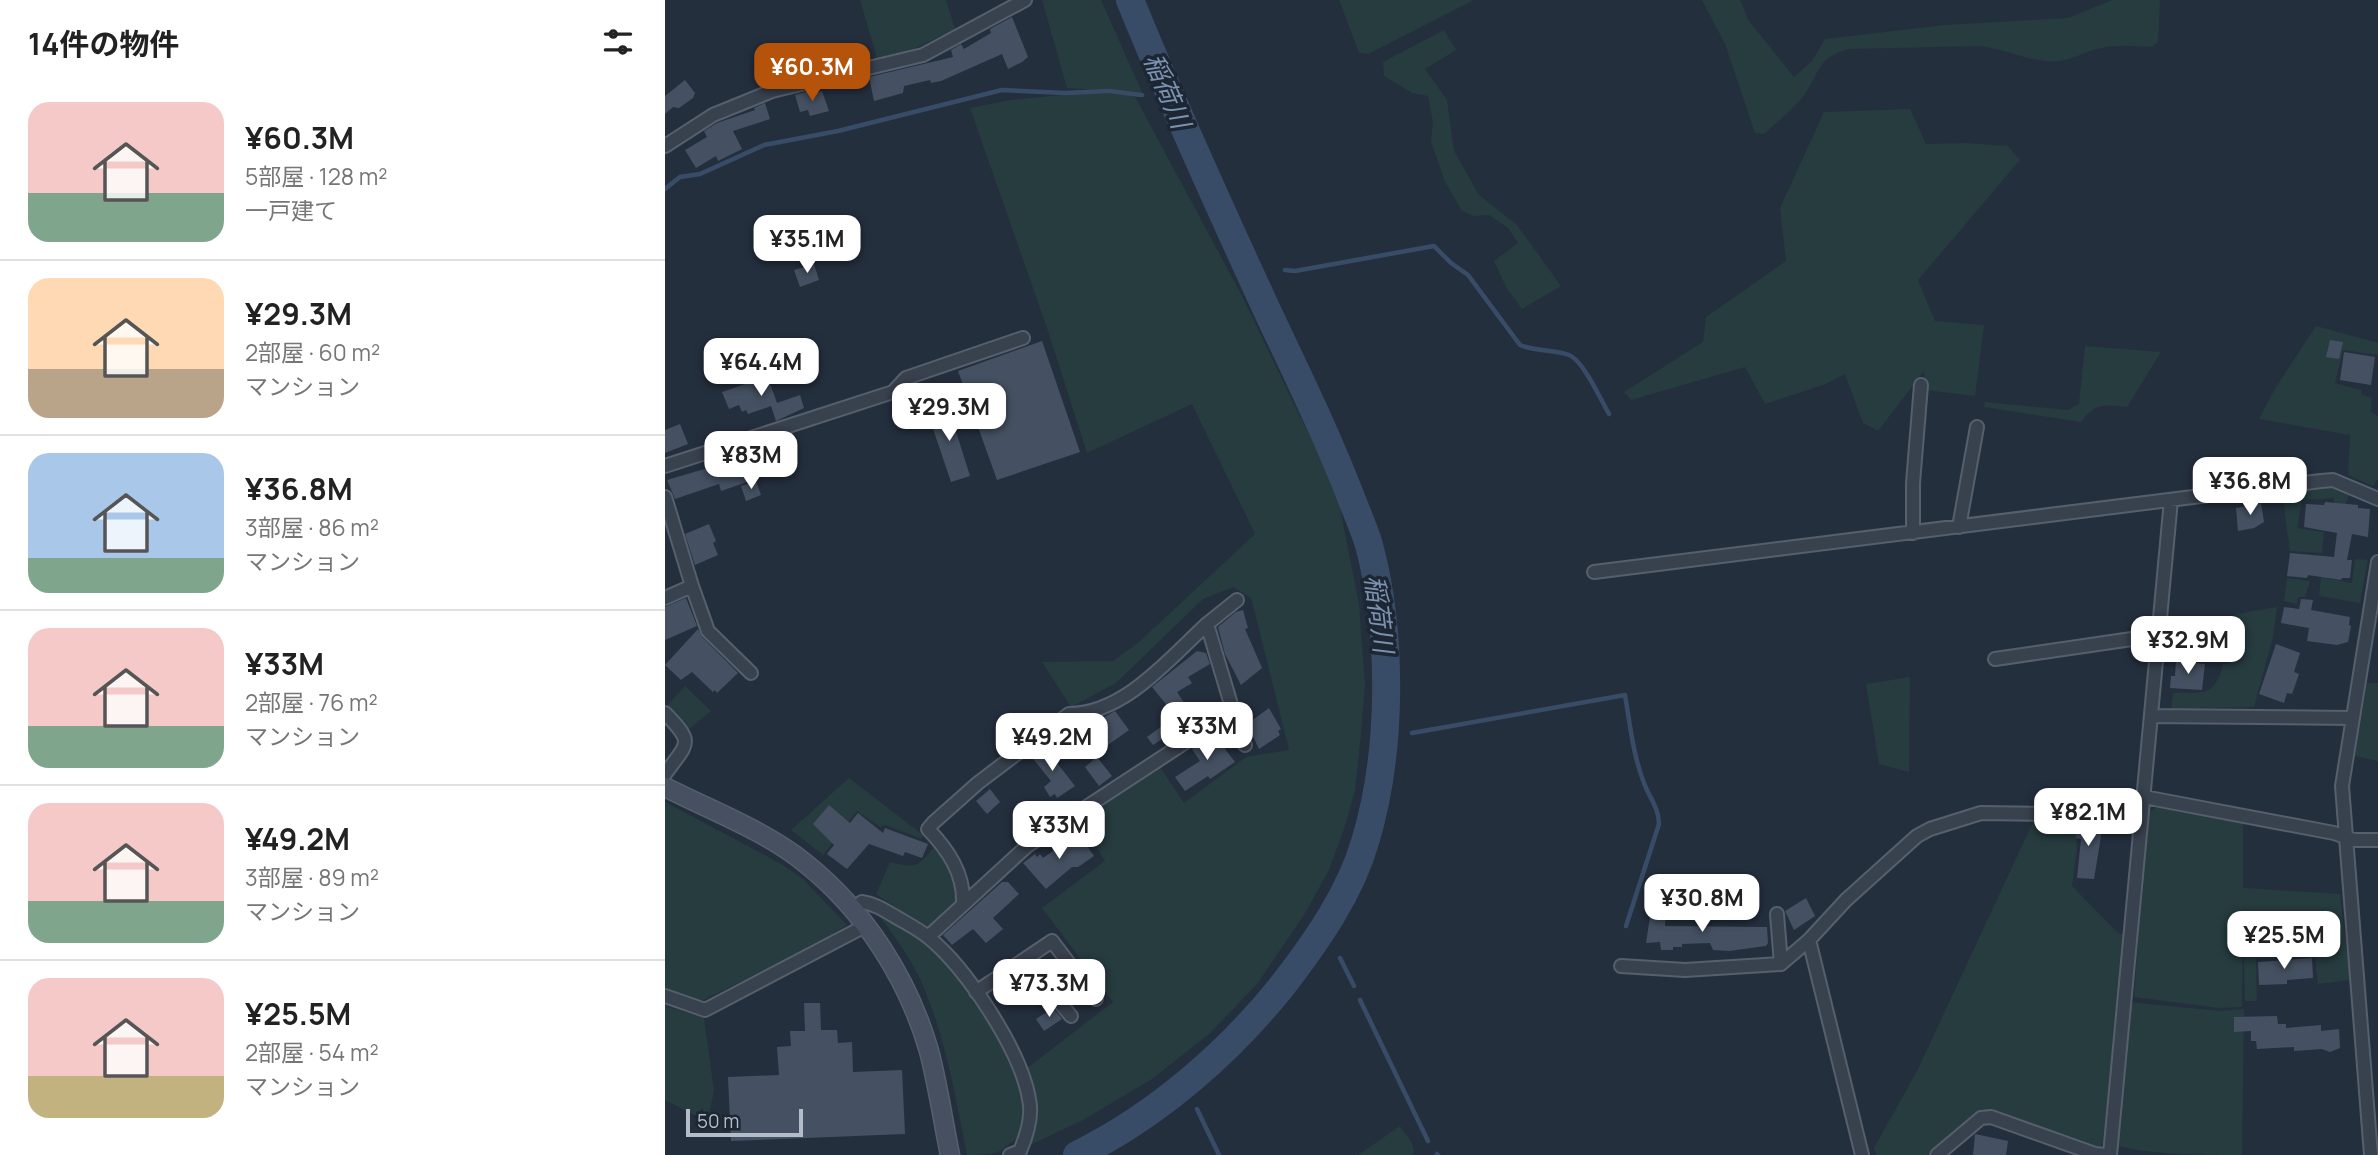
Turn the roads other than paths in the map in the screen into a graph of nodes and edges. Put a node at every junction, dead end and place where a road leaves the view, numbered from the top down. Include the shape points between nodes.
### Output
1 (1025, 0) edge
2 (665, 146) edge
3 (1023, 338) dead end
4 (1921, 385) dead end
5 (1977, 427) dead end
6 (665, 466) edge
7 (665, 497) edge
8 (2378, 499) edge
9 (2171, 500) junction
10 (1959, 527) junction
11 (1913, 533) junction
12 (2378, 562) edge
13 (1594, 572) dead end
14 (692, 586) junction
15 (665, 598) edge
16 (1237, 600) dead end
17 (1207, 624) junction
18 (2159, 635) junction
19 (1995, 659) dead end
20 (751, 673) dead end
21 (1233, 711) junction
22 (665, 713) edge
23 (2151, 716) junction
24 (2352, 718) junction
25 (1245, 745) dead end
26 (665, 774) edge
27 (665, 787) edge
28 (2144, 797) junction
29 (2346, 838) junction
30 (2378, 840) edge
31 (964, 903) junction
32 (853, 909) junction
33 (1777, 914) dead end
34 (865, 926) junction
35 (928, 937) junction
36 (1809, 940) junction
37 (1025, 960) junction
38 (1781, 964) junction
39 (1621, 965) dead end
40 (976, 992) junction
41 (665, 996) edge
42 (1096, 999) dead end
43 (1071, 1016) dead end
44 (950, 1155) edge
45 (1010, 1155) edge
46 (1862, 1155) edge
47 (1937, 1155) edge
48 (2108, 1155) edge
49 (2371, 1155) edge

1 - 2 street via 923,55 772,91 713,115
3 - 6 street via 906,378 893,392
4 - 11 street
5 - 10 street
7 - 14 street
8 - 9 street via 2333,480
9 - 10 street
9 - 18 street
10 - 11 street
11 - 13 street
12 - 24 street
14 - 15 street
14 - 20 street via 708,631
16 - 17 street
17 - 21 street
17 - 31 street via 1133,691 1113,705 1069,714 978,783 928,829 961,878
18 - 19 street
18 - 23 street
21 - 25 street
21 - 31 street via 1027,846
22 - 26 street via 686,737 685,748
23 - 24 street
23 - 28 street
24 - 29 street via 2342,786
27 - 32 main road via 779,845
28 - 29 street
28 - 36 street via 2047,814 1981,813 1930,829 1846,900
28 - 48 street
29 - 30 street
29 - 49 street
31 - 35 street
32 - 34 main road
32 - 35 street via 862,902 873,903
33 - 38 street
34 - 41 street via 705,1010
34 - 44 main road via 890,959 910,999 929,1051
35 - 40 street
36 - 38 street
36 - 46 street
37 - 40 street
37 - 42 street via 1052,941
37 - 43 street
38 - 39 street via 1685,970
40 - 45 street via 1014,1054 1030,1099 1027,1136 1020,1151
47 - 48 street via 1981,1118 1991,1117

